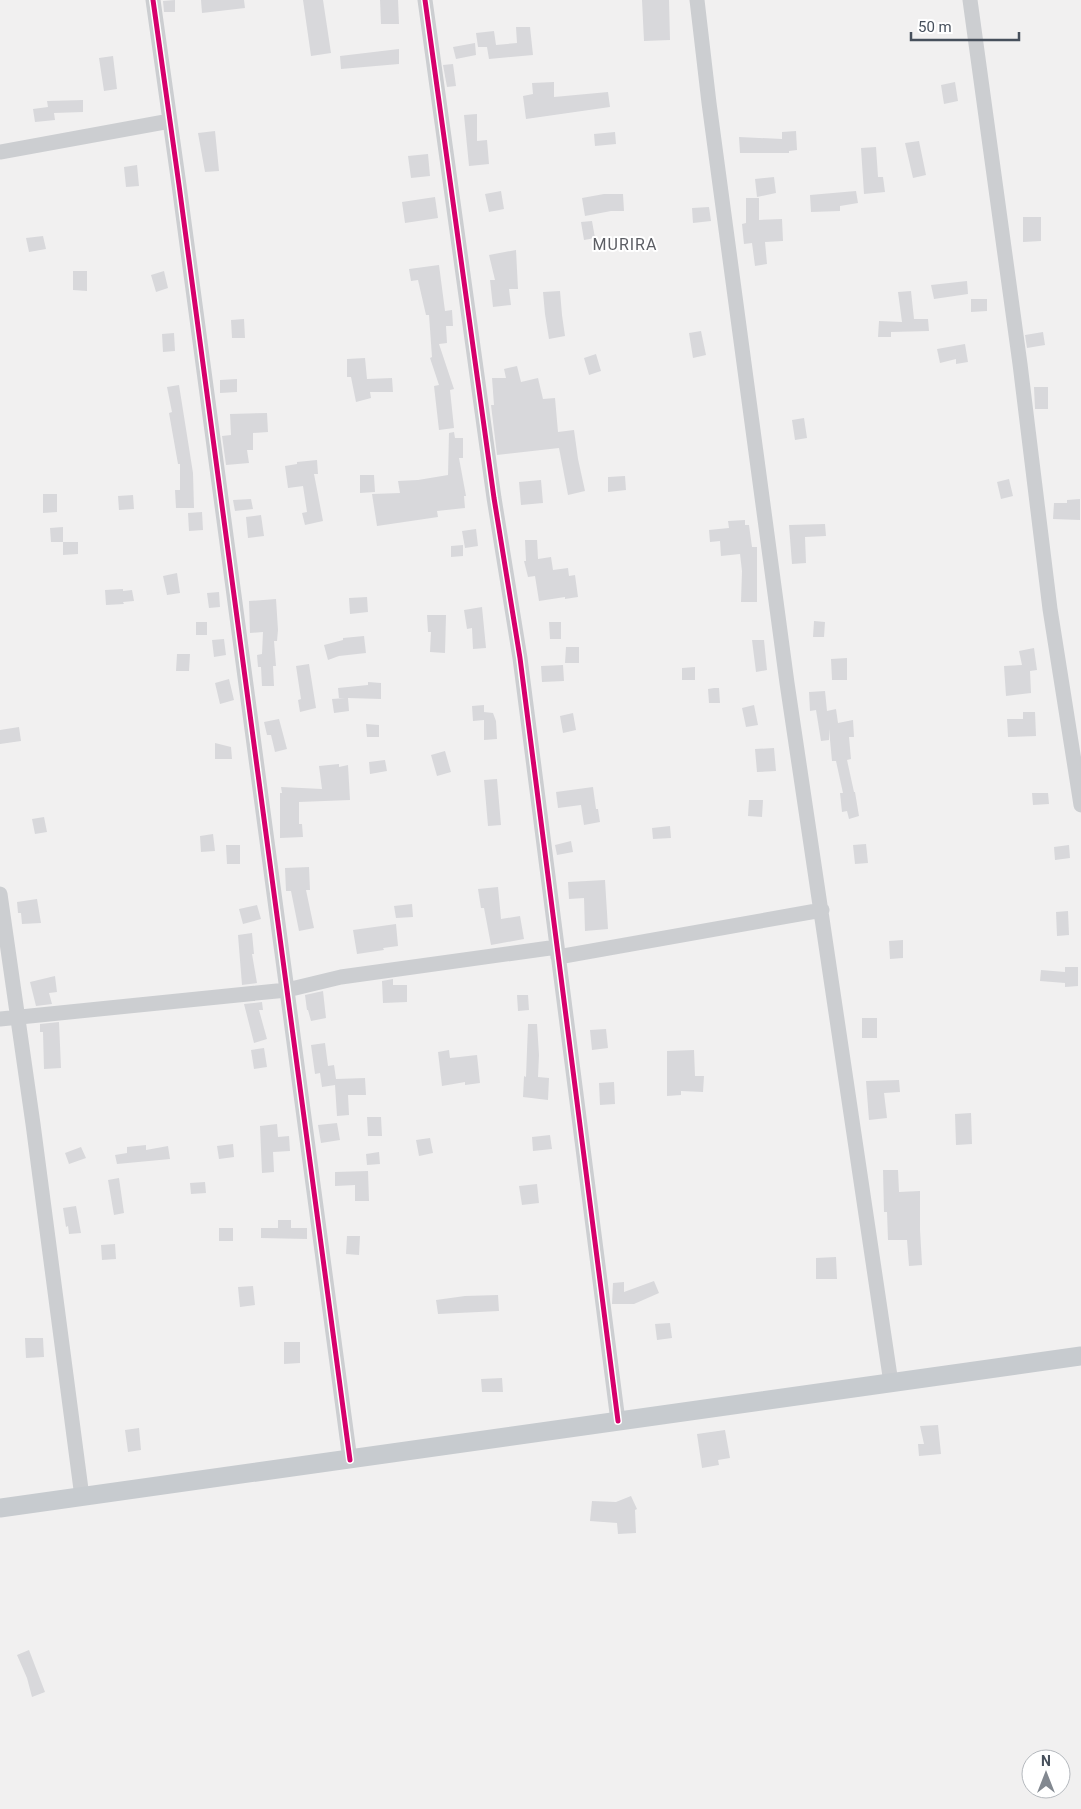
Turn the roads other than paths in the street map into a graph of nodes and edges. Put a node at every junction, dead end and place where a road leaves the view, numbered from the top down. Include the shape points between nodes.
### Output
1 (153, 0) edge
2 (425, 0) edge
3 (697, 0) edge
4 (970, 0) edge
5 (170, 121) junction
6 (0, 152) edge
7 (1081, 805) edge
8 (0, 894) edge
9 (822, 910) junction
10 (557, 952) junction
11 (287, 990) junction
12 (17, 1016) junction
13 (0, 1019) edge
14 (1081, 1356) edge
15 (890, 1383) junction
16 (618, 1421) junction
17 (350, 1460) junction
18 (82, 1496) junction
19 (0, 1508) edge

1 - 5 street
2 - 10 street via 494,498 520,658
3 - 9 street via 786,674
4 - 7 street via 1050,609
5 - 6 street
5 - 11 street
8 - 12 street
9 - 10 street
9 - 15 street
10 - 11 street via 341,978
10 - 16 street
11 - 12 street
11 - 17 street
12 - 13 street
12 - 18 street
14 - 15 main road
15 - 16 main road
16 - 17 main road
17 - 18 main road
18 - 19 main road

